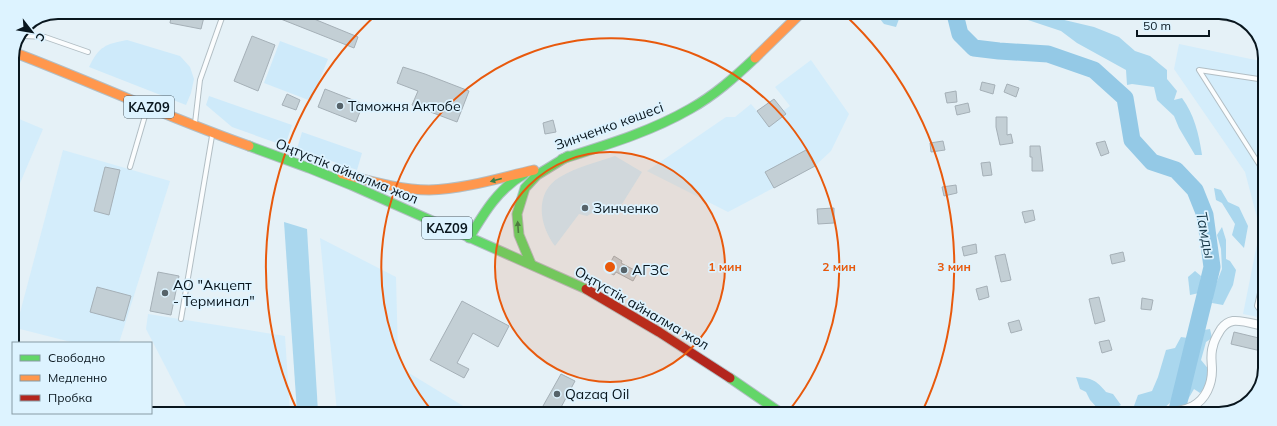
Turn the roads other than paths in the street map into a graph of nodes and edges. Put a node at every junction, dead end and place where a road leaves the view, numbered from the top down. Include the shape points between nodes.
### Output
1 (222, 19) edge
2 (796, 19) edge
3 (26, 36) edge
4 (88, 52) dead end
5 (19, 55) edge
6 (1258, 79) edge
7 (148, 106) junction
8 (194, 126) junction
9 (212, 134) junction
10 (568, 156) junction
11 (1258, 163) edge
12 (130, 167) dead end
13 (309, 168) junction
14 (534, 170) junction
15 (469, 238) junction
16 (531, 264) junction
17 (181, 319) dead end
18 (1258, 325) edge
19 (773, 407) edge
20 (1190, 407) edge

1 - 8 lane via 200,80
2 - 10 main road, Зинченко көшесі via 738,74 708,98 662,124
3 - 4 lane via 45,37
5 - 7 main road, Оңтүстік айналма жол / KAZ09
6 - 11 lane via 1199,70
7 - 8 main road, Оңтүстік айналма жол / KAZ09
7 - 12 lane
8 - 9 main road, Оңтүстік айналма жол / KAZ09
9 - 13 main road, Оңтүстік айналма жол / KAZ09
9 - 17 lane
10 - 14 main road, Зинченко көшесі
16 -> 10 main road via 519,235 517,214 525,188 537,175
14 -> 13 main road via 476,185 440,190 402,188
13 - 15 main road, Оңтүстік айналма жол / KAZ09
14 - 15 main road, Зинченко көшесі via 520,176 491,201
15 - 16 main road, Оңтүстік айналма жол / KAZ09
16 - 19 main road, Оңтүстік айналма жол / KAZ09 via 586,289 659,332
18 - 20 street via 1228,322 1218,333 1213,346 1212,371 1207,393

